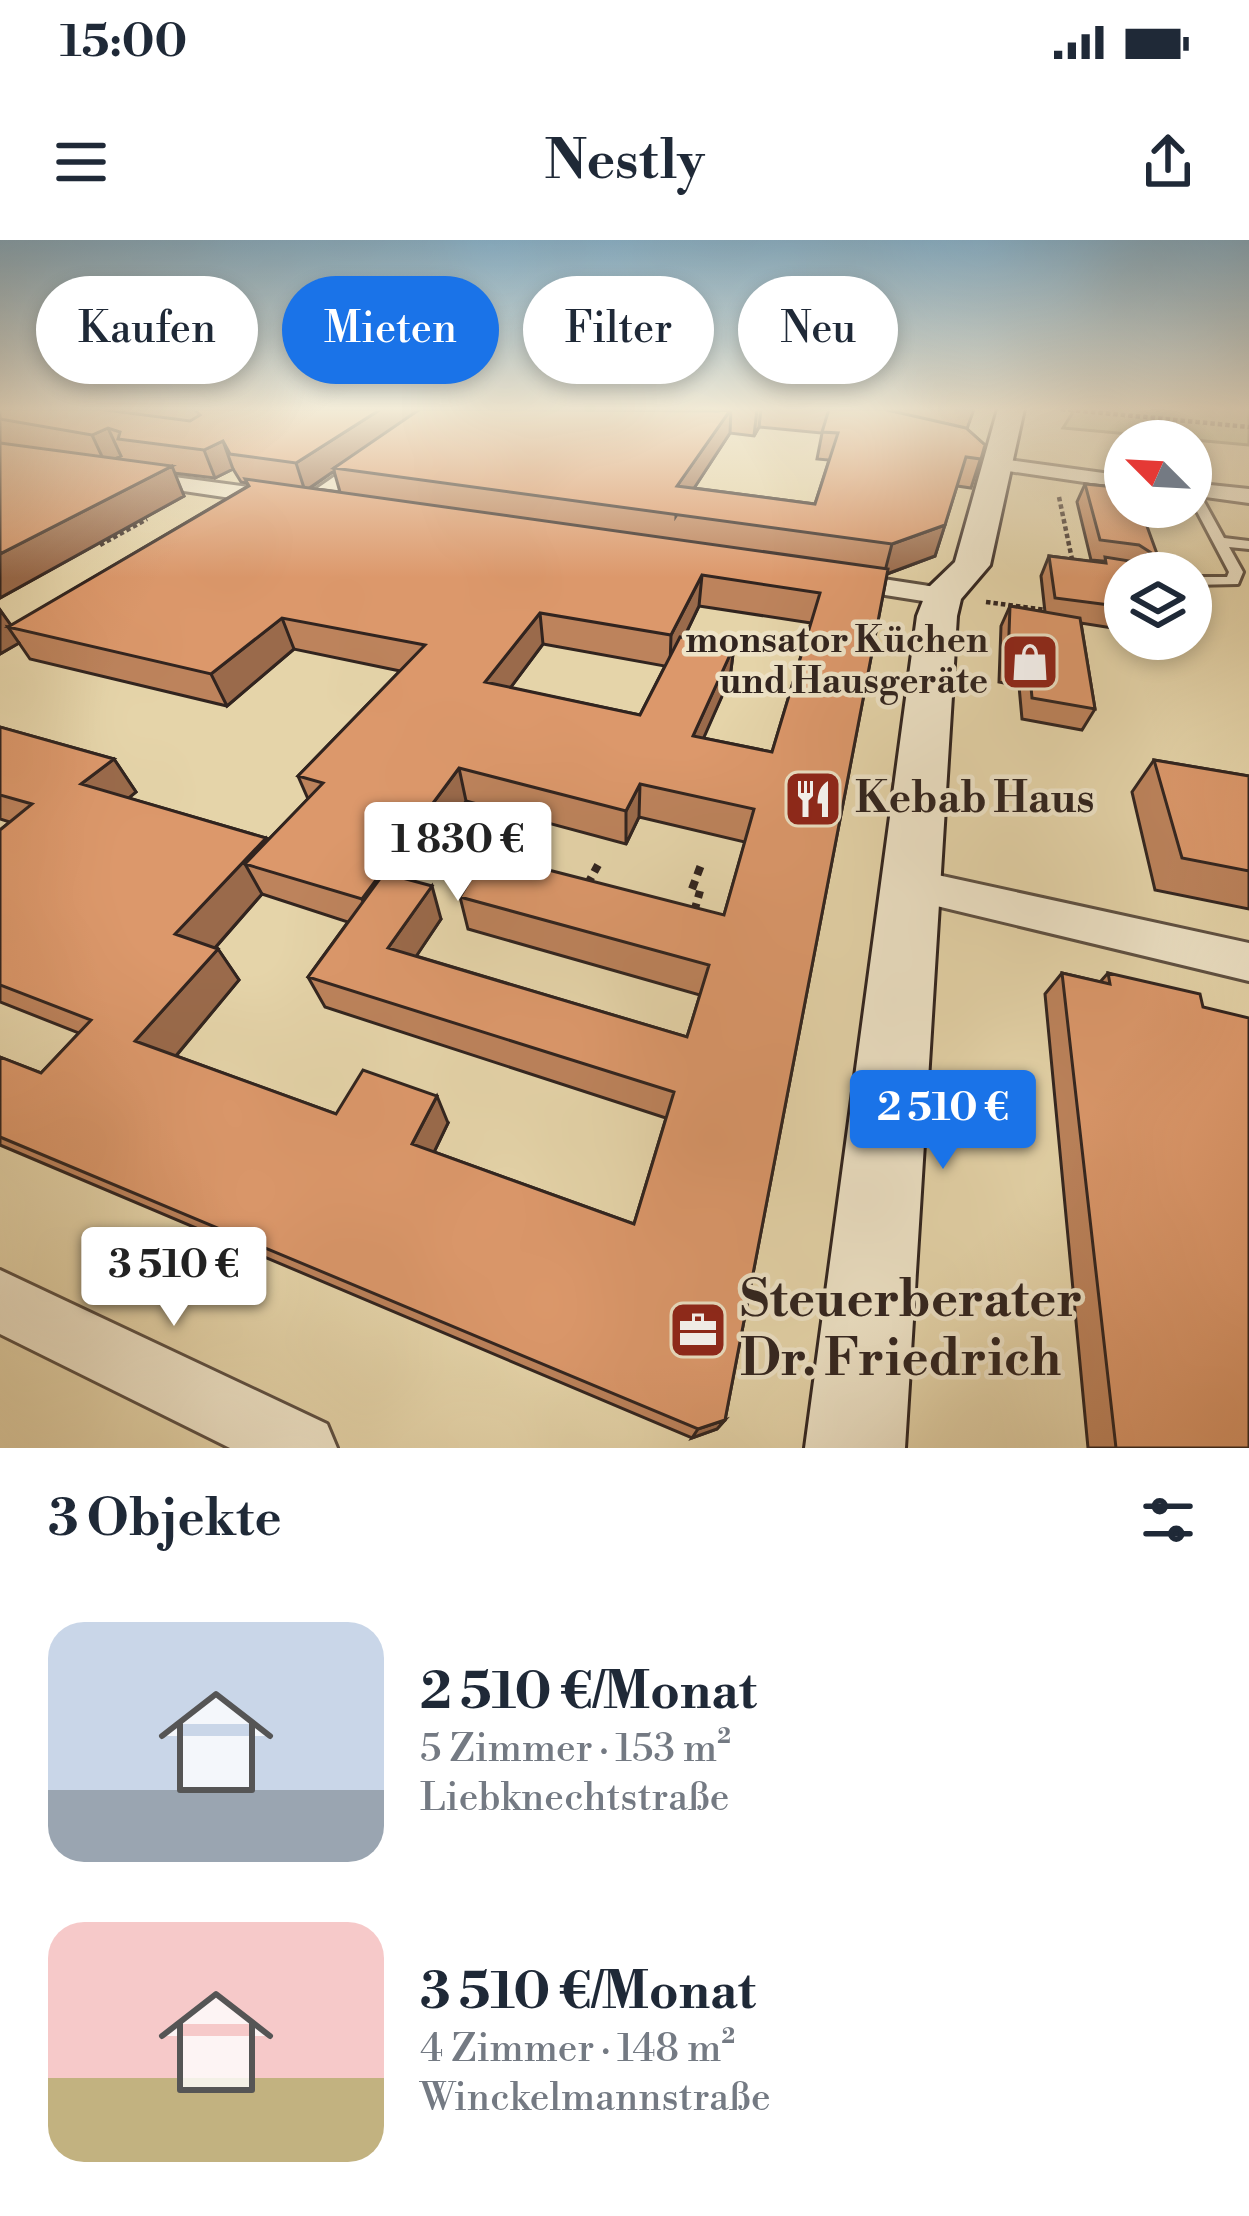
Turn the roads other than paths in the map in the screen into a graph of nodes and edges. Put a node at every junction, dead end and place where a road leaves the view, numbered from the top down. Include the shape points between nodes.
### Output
1 (363, 465) edge
2 (988, 465) edge
3 (1038, 465) edge
4 (101, 473) edge
5 (1104, 478) edge
6 (1212, 492) edge
7 (1249, 496) edge
8 (311, 502) junction
9 (354, 509) edge
10 (1212, 524) edge
11 (1223, 542) junction
12 (1249, 545) edge
13 (805, 575) edge
14 (1241, 583) edge
15 (964, 599) junction
16 (910, 885) junction
17 (1249, 962) edge
18 (0, 1301) edge
19 (303, 1448) edge
20 (855, 1448) edge

1 - 8 street
2 - 15 main road
3 - 5 street
4 - 8 street
6 - 7 street
8 - 9 street
10 - 11 lane
11 - 12 lane
11 - 14 lane
13 - 15 street
15 - 16 main road via 935,631
16 - 17 street
16 - 20 main road
18 - 19 street

